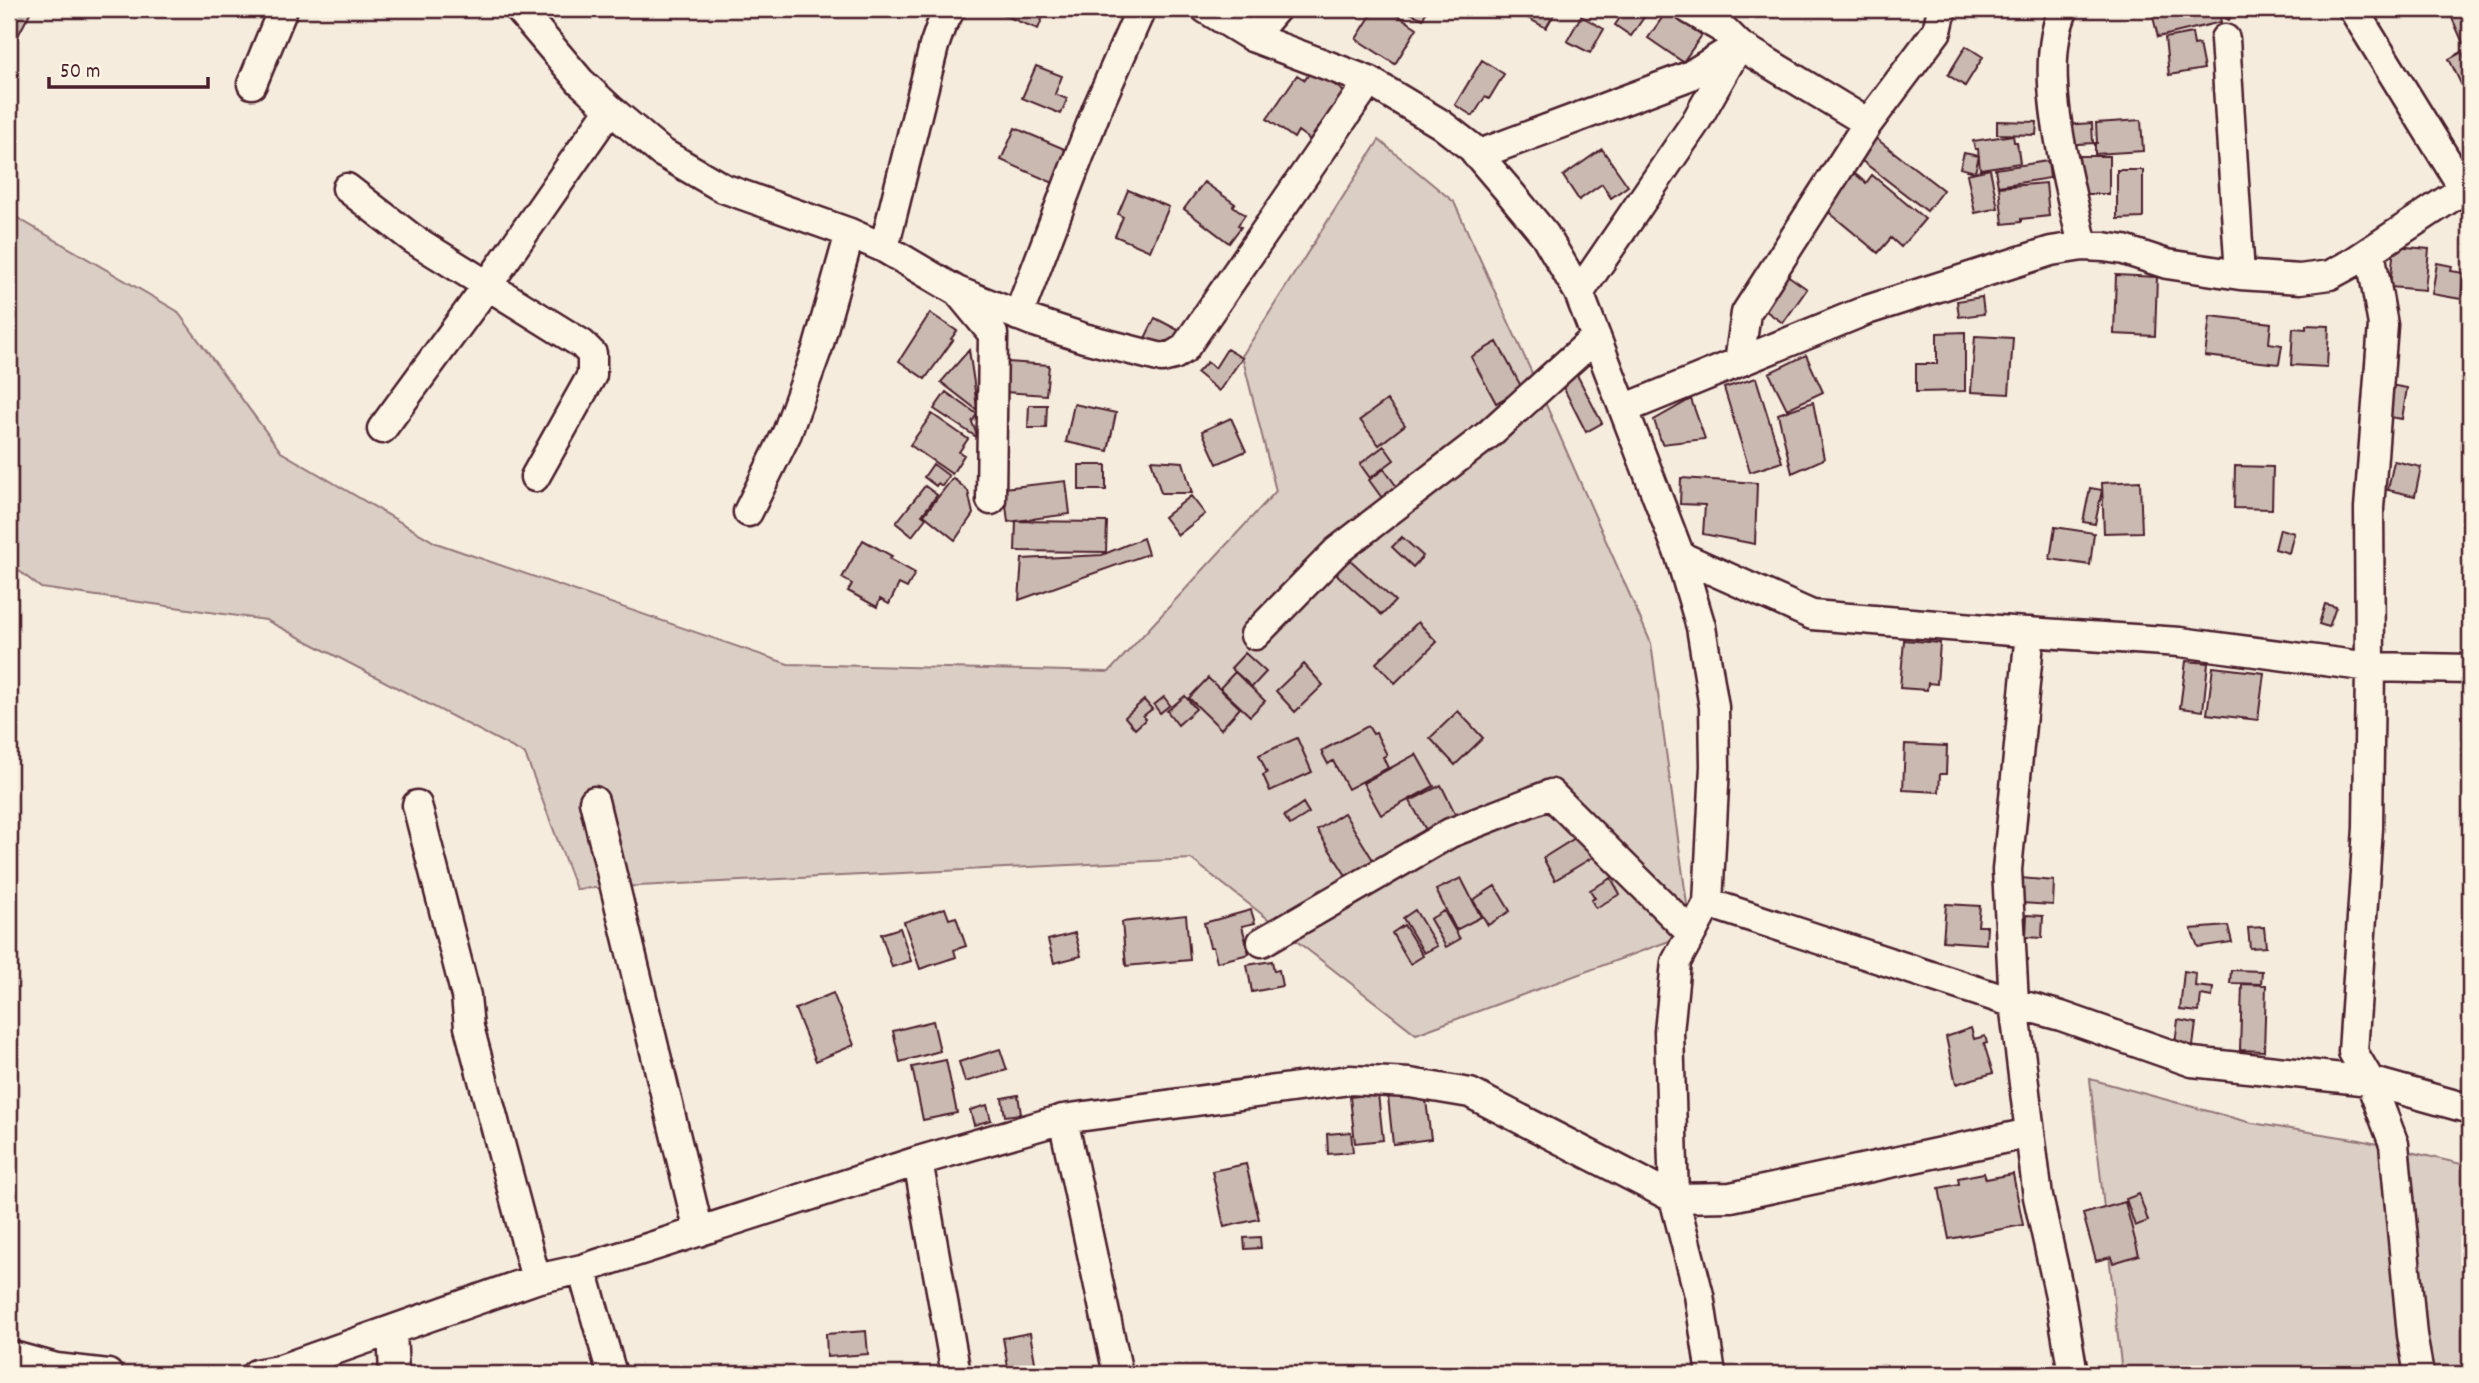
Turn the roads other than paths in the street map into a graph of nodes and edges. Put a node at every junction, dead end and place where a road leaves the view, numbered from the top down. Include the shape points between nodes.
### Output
1 (283, 9) edge
2 (520, 9) edge
3 (951, 9) edge
4 (1141, 9) edge
5 (1206, 9) edge
6 (1276, 9) edge
7 (1689, 9) edge
8 (1942, 9) edge
9 (2064, 9) edge
10 (2353, 9) edge
11 (1252, 37) junction
12 (2225, 39) dead end
13 (1739, 45) junction
14 (1369, 81) junction
15 (251, 84) dead end
16 (610, 109) junction
17 (1868, 123) junction
18 (1477, 155) junction
19 (2467, 187) edge
20 (347, 188) dead end
21 (850, 233) junction
22 (2082, 246) junction
23 (884, 248) junction
24 (2370, 251) junction
25 (2240, 275) junction
26 (487, 286) junction
27 (957, 291) junction
28 (1579, 293) junction
29 (1018, 316) junction
30 (1596, 337) junction
31 (1739, 362) junction
32 (1624, 409) junction
33 (382, 429) dead end
34 (535, 477) dead end
35 (991, 500) dead end
36 (748, 512) dead end
37 (1680, 556) junction
38 (2029, 632) junction
39 (1255, 635) dead end
40 (2371, 667) junction
41 (2470, 669) edge
42 (594, 801) dead end
43 (417, 805) dead end
44 (1708, 903) junction
45 (1691, 933) junction
46 (1262, 942) dead end
47 (2014, 1003) junction
48 (2370, 1082) junction
49 (2470, 1109) edge
50 (1063, 1119) junction
51 (2030, 1133) junction
52 (918, 1161) junction
53 (1674, 1198) junction
54 (699, 1232) junction
55 (582, 1269) junction
56 (536, 1279) junction
57 (392, 1330) junction
58 (9, 1355) edge
59 (108, 1374) edge
60 (256, 1374) edge
61 (394, 1374) edge
62 (612, 1374) edge
63 (956, 1374) edge
64 (1118, 1374) edge
65 (1711, 1374) edge
66 (2073, 1374) edge
67 (2419, 1374) edge

1 - 15 street
2 - 16 street via 580,81
3 - 23 street via 934,46
4 - 29 street via 1097,109
5 - 11 street
6 - 11 street
7 - 13 street via 1723,29
8 - 17 street via 1937,31
9 - 22 street via 2053,53 2056,121
10 - 19 street
11 - 14 street
12 - 25 street
13 - 17 street
13 - 18 street via 1689,76
13 - 28 street via 1695,123
14 - 18 street via 1441,124
14 - 29 street via 1184,349 1162,358 1149,356
16 - 21 street via 660,152 723,188
16 - 26 street
17 - 31 street via 1746,313
18 - 28 street via 1545,235
19 - 24 street
20 - 26 street via 412,239
21 - 23 street
21 - 36 street via 818,347 787,433
22 - 25 street via 2124,250 2167,264
22 - 31 street via 2051,251 1867,310
23 - 27 street
24 - 25 street via 2330,275 2300,279
24 - 40 street via 2383,325 2369,508
26 - 33 street
26 - 34 street via 592,354 592,374
27 - 29 street
27 - 35 street via 993,334
28 - 30 street
30 - 32 street
30 - 39 street via 1489,434 1337,551
31 - 32 street
32 - 37 street
37 - 38 street via 1812,615
37 - 44 street via 1701,627 1714,707
38 - 40 street via 2180,642
38 - 47 street via 2007,870
40 - 41 street
40 - 48 street via 2368,828 2353,1052
42 - 54 street
43 - 56 street via 466,996 469,1027
44 - 45 street
44 - 47 street
45 - 46 street via 1551,794 1450,833
45 - 53 street via 1676,962 1669,1032
47 - 48 street via 2192,1062
47 - 51 street
48 - 49 street
48 - 67 street via 2394,1143
50 - 52 street
50 - 53 street via 1350,1080 1410,1083 1469,1093
50 - 64 street
51 - 53 street via 1731,1197
51 - 66 street
52 - 54 street
52 - 63 street
53 - 65 street via 1699,1295
54 - 55 street
55 - 56 street
55 - 62 street
56 - 57 street
57 - 60 street
57 - 61 street
58 - 59 street via 56,1368

